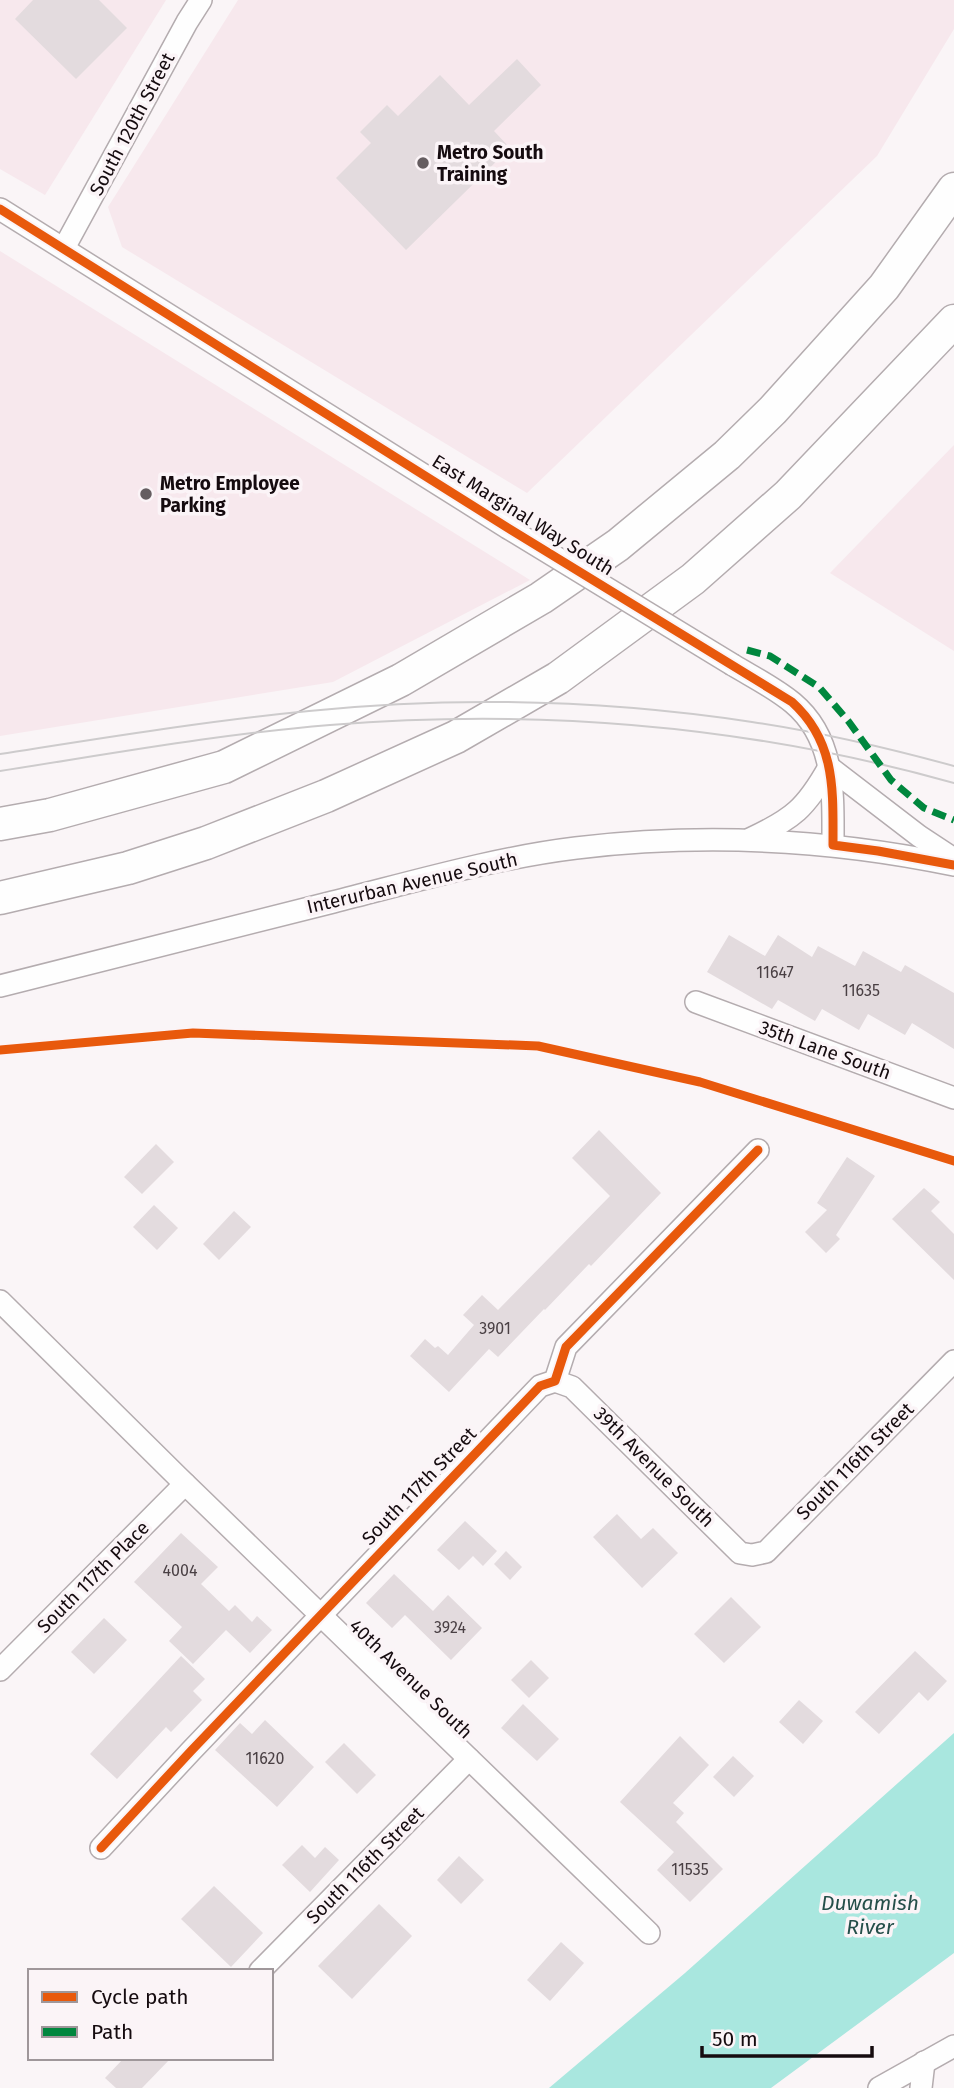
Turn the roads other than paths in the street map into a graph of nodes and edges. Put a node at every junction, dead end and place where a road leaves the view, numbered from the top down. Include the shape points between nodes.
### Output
1 (201, 0) edge
2 (954, 188) edge
3 (0, 209) edge
4 (64, 248) junction
5 (954, 321) edge
6 (829, 767) junction
7 (0, 824) edge
8 (748, 839) junction
9 (833, 845) junction
10 (954, 859) edge
11 (954, 865) edge
12 (0, 898) edge
13 (0, 986) edge
14 (696, 1002) dead end
15 (954, 1098) edge
16 (758, 1150) dead end
17 (0, 1301) edge
18 (954, 1361) edge
19 (555, 1381) junction
20 (185, 1484) junction
21 (752, 1555) joint
22 (320, 1615) junction
23 (0, 1670) edge
24 (469, 1759) junction
25 (101, 1848) dead end
26 (649, 1933) dead end
27 (262, 1969) edge
28 (954, 2046) edge
29 (924, 2062) junction
30 (879, 2088) edge
31 (921, 2088) edge

1 - 4 street, South 120th Street
2 - 7 highway via 884,286 773,410 727,455 628,537 541,598 401,680 224,767
3 - 4 street, East Marginal Way South
4 - 6 street, East Marginal Way South, bridge via 785,697 803,712 820,737
5 - 12 highway via 788,495 693,579 558,678 456,737 206,844
6 - 8 street via 796,813
6 - 9 street, East Marginal Way South
6 - 10 street
8 - 9 street, Interurban Avenue South
8 - 13 street, Interurban Avenue South via 635,842 513,859
9 - 11 street
14 - 15 street, 35th Lane South
16 - 19 street via 566,1348
17 - 20 street, 40th Avenue South
18 - 21 street, South 116th Street via 766,1552
19 - 21 street, 39th Avenue South via 572,1387 740,1553
19 - 22 street, South 117th Street via 540,1386
20 - 22 street, 40th Avenue South
20 - 23 street, South 117th Place
22 - 24 street, 40th Avenue South
22 - 25 street, South 117th Street
24 - 26 street, 40th Avenue South
24 - 27 street, South 116th Street
28 - 29 street
29 - 30 street
29 - 31 street

